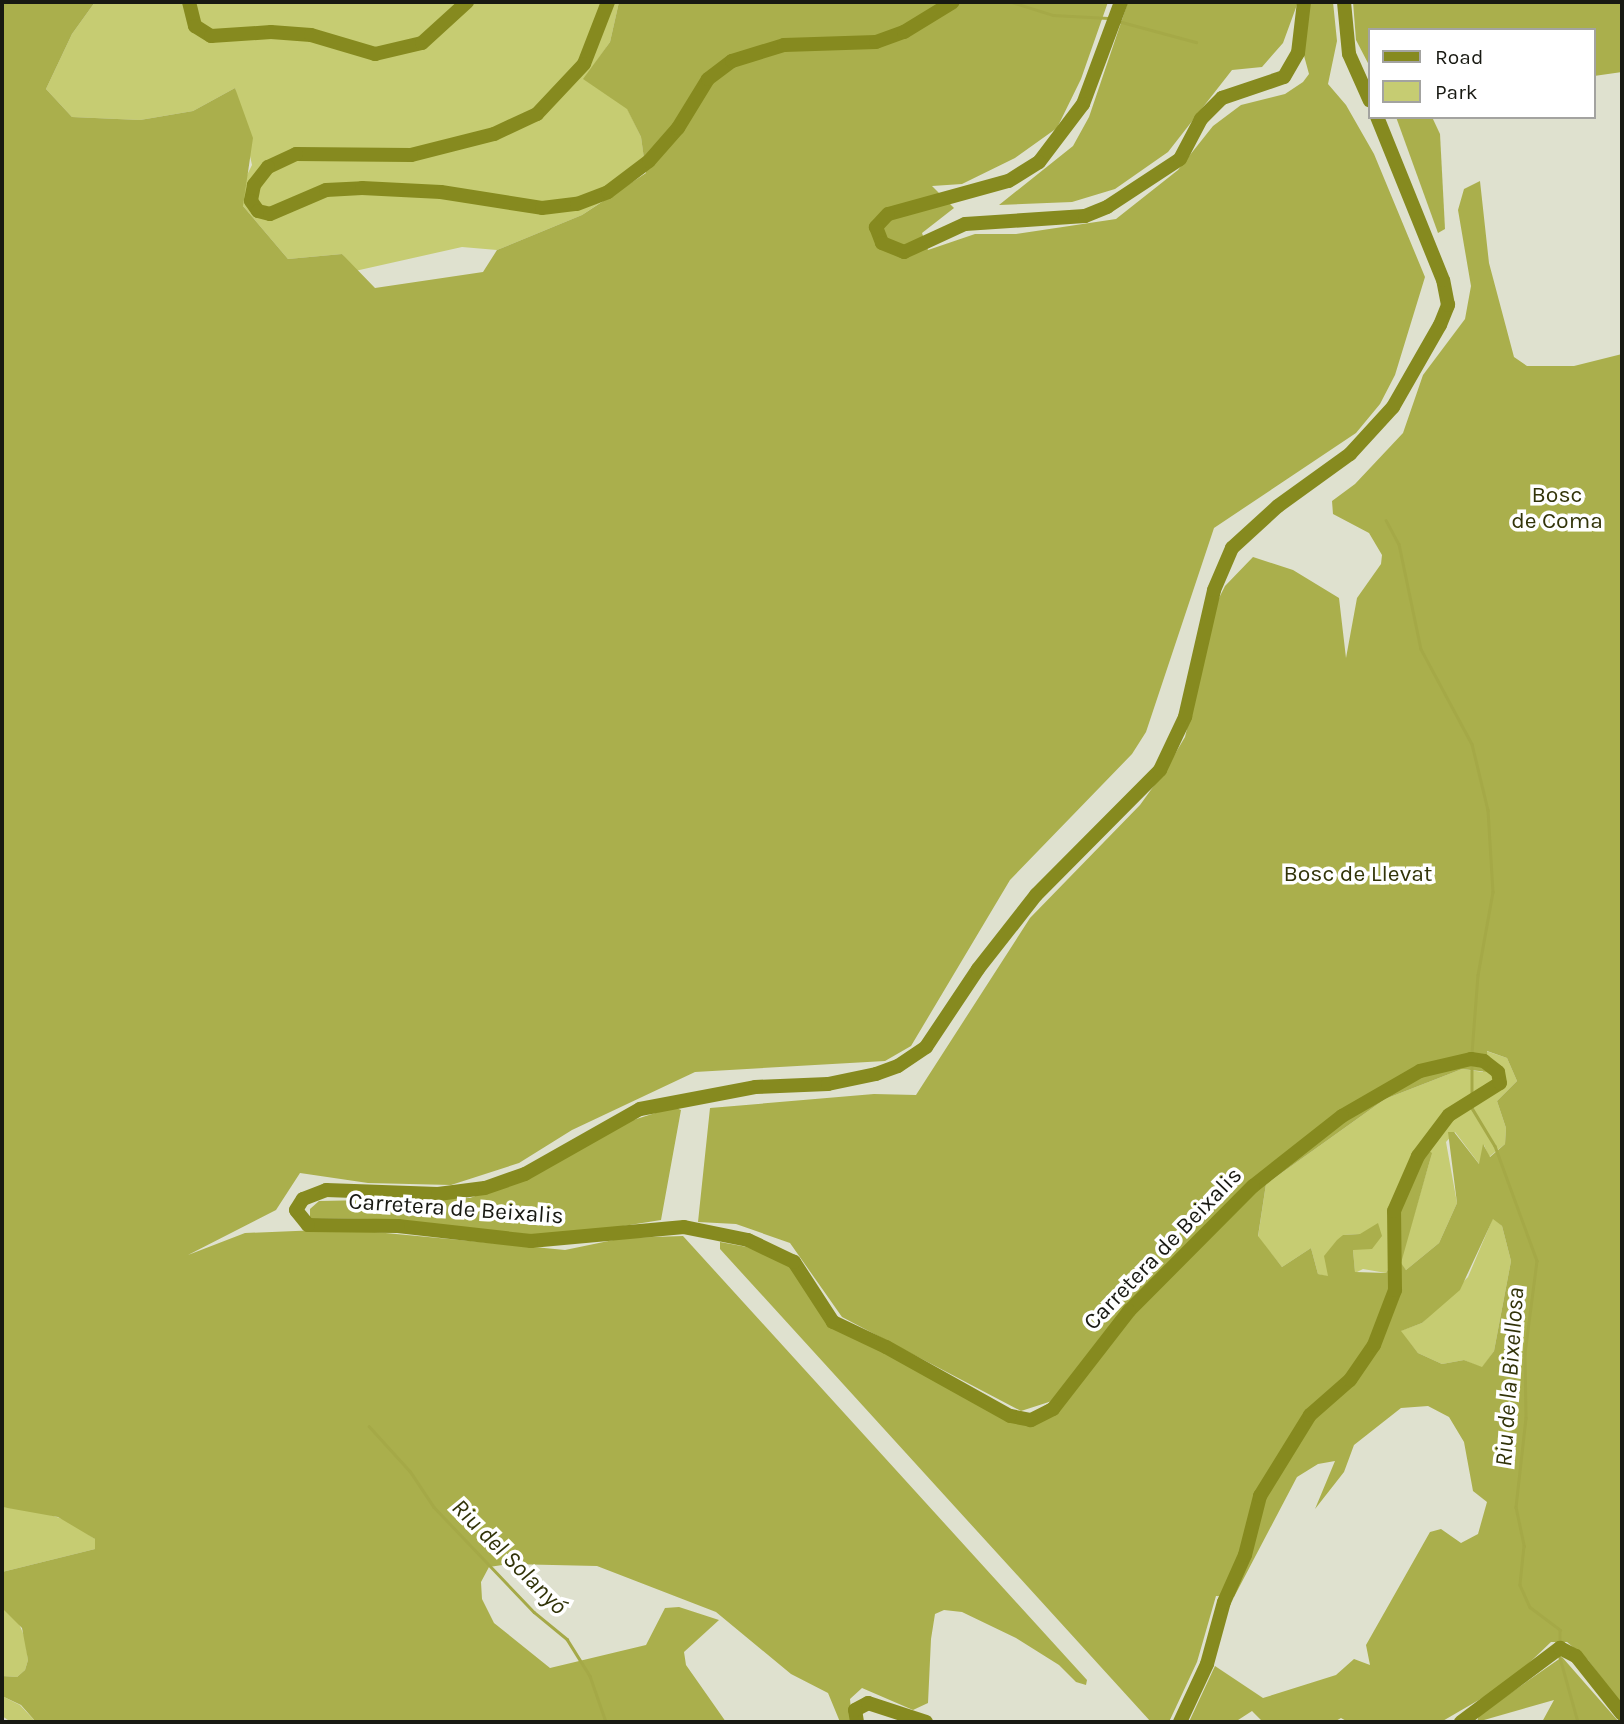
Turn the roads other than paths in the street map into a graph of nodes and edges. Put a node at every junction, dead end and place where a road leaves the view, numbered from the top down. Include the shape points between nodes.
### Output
1 (189, 2) edge
2 (467, 2) edge
3 (608, 2) edge
4 (953, 2) edge
5 (1304, 2) edge
6 (1344, 2) edge
7 (1116, 14) edge
8 (1368, 97) edge
9 (1378, 119) edge
10 (1622, 1714) edge
11 (857, 1722) edge
12 (926, 1722) edge
13 (1180, 1722) edge
14 (1461, 1722) edge

1 - 2 main road via 195,26 211,36 311,35 375,54 392,54 422,43
3 - 4 main road via 584,64 537,114 494,134 411,155 323,152 283,158 254,185 253,206 270,214 312,195 348,188 441,192 542,208 577,204 608,191 649,161 678,128 708,79 732,61 785,45 876,42 904,32
5 - 7 main road via 1298,53 1284,77 1222,98 1201,119 1180,159 1107,207 1085,216 965,224 904,252 882,243 876,227 888,214 1008,181 1039,162 1083,104
6 - 8 main road via 1349,54
9 - 13 main road, Carretera de Beixalis via 1443,280 1448,305 1440,325 1393,407 1350,454 1278,506 1232,548 1214,590 1185,717 1160,770 1036,895 978,969 926,1047 915,1057 876,1074 828,1084 755,1087 640,1110 525,1174 485,1188 438,1194 326,1190 303,1199 296,1210 308,1225 398,1226 531,1241 684,1227 748,1240 794,1262 832,1322 886,1346 1010,1416 1031,1420 1053,1409 1129,1311 1253,1186 1342,1116 1420,1071 1471,1059 1484,1061 1498,1072 1500,1083 1449,1115 1418,1156 1394,1211 1395,1290 1374,1345 1350,1380 1310,1415 1260,1496 1207,1664
10 - 14 main road via 1576,1656 1560,1648
11 - 12 main road via 855,1710 868,1703

